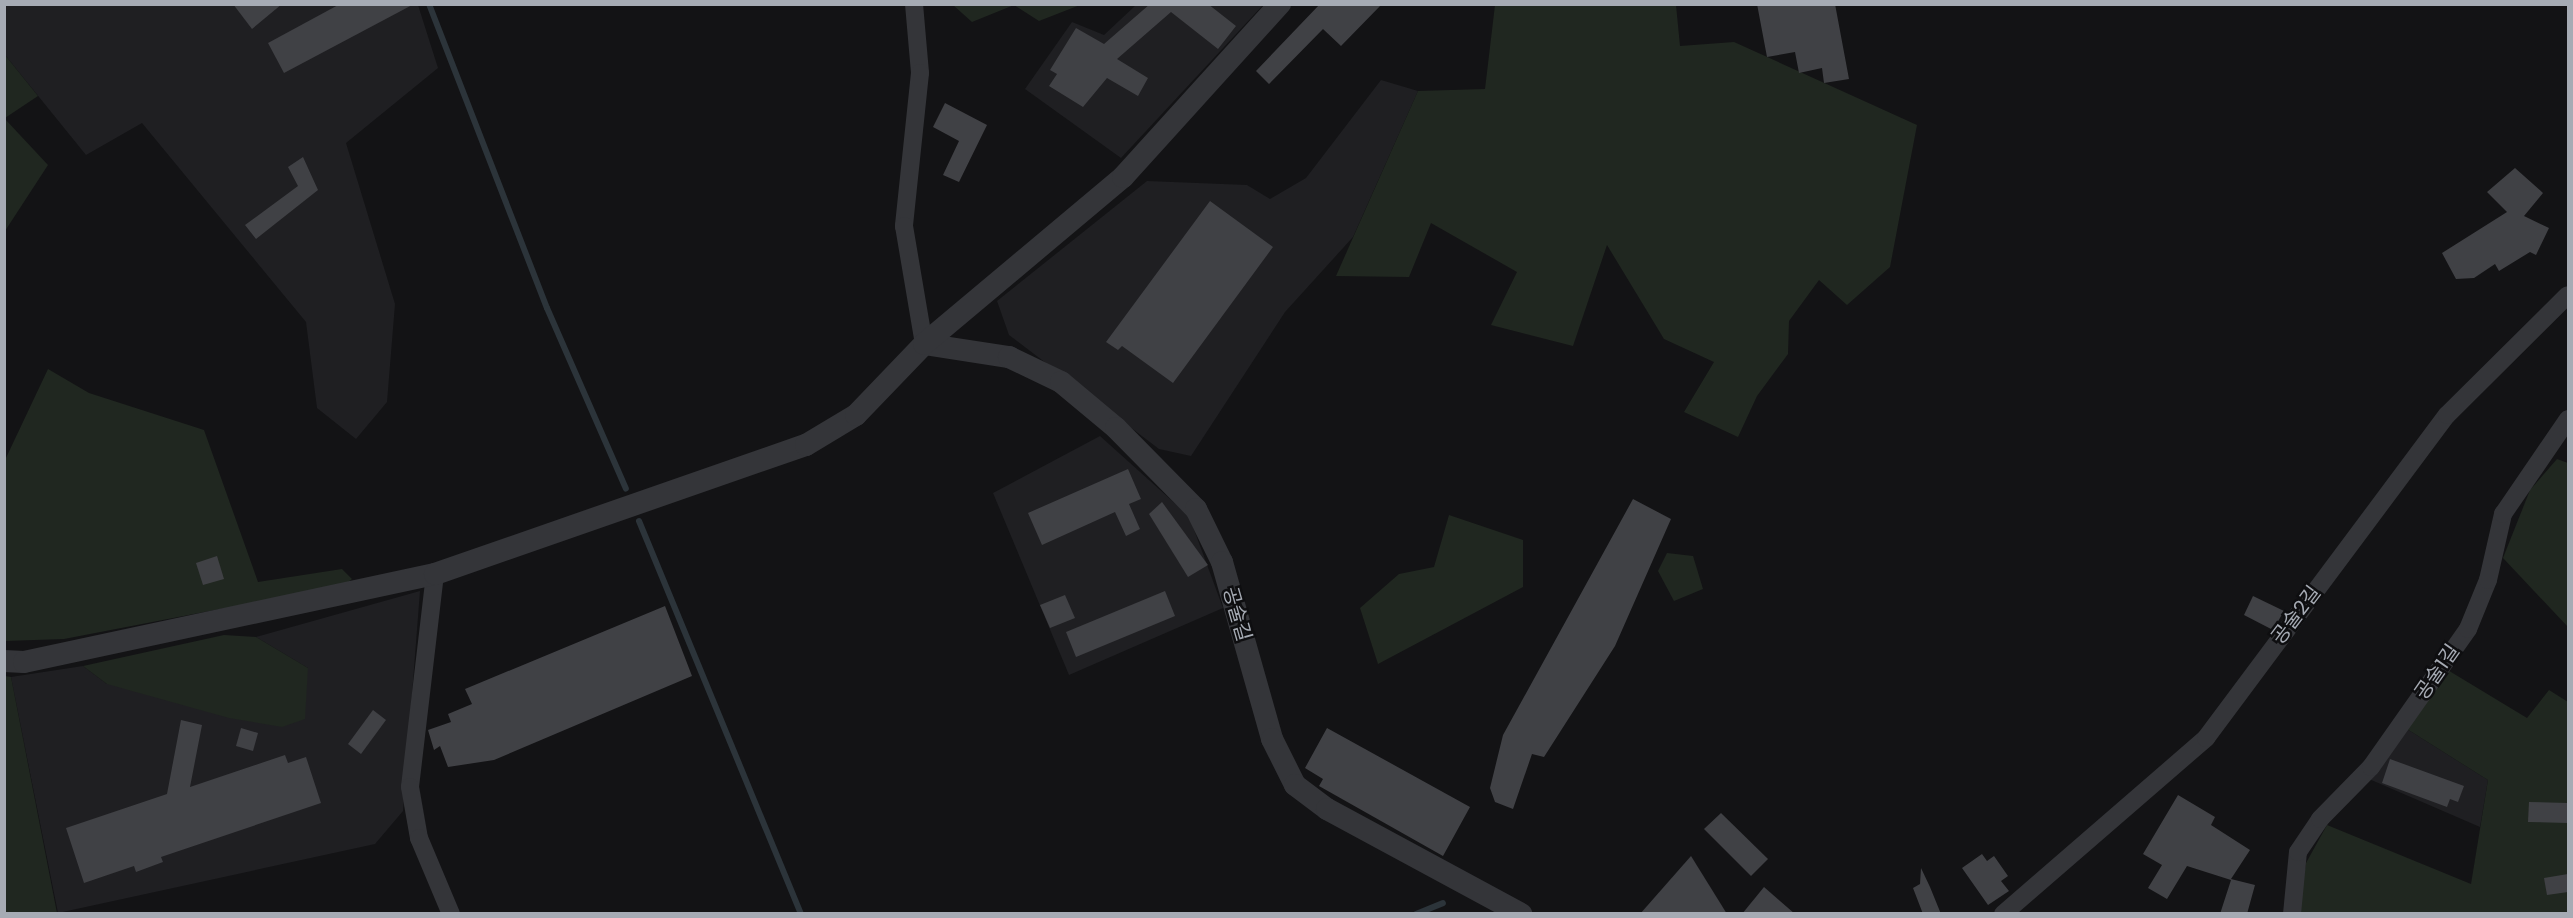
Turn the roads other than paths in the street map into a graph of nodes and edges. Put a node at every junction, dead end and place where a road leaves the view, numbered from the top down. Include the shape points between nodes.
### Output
1 (914, 4) edge
2 (1280, 4) edge
3 (2568, 295) edge
4 (924, 344) junction
5 (2568, 419) edge
6 (435, 574) junction
7 (4, 661) edge
8 (2025, 909) edge
9 (451, 914) edge
10 (1521, 914) edge
11 (2003, 914) edge
12 (2292, 914) edge

1 - 4 street via 920,73 904,226
2 - 4 street via 1123,177
3 - 8 street, 공술2길 via 2447,416 2206,738
4 - 6 street via 856,415 806,445
4 - 10 street, 공술길 via 1009,357 1061,382 1116,428 1196,509 1222,562 1272,739 1295,785 1327,809
5 - 12 street, 공술1길 via 2503,514 2488,580 2468,629 2370,767 2320,819 2298,852
6 - 7 street via 24,662
6 - 9 street via 410,787 419,838
8 - 11 street, 공술2길

